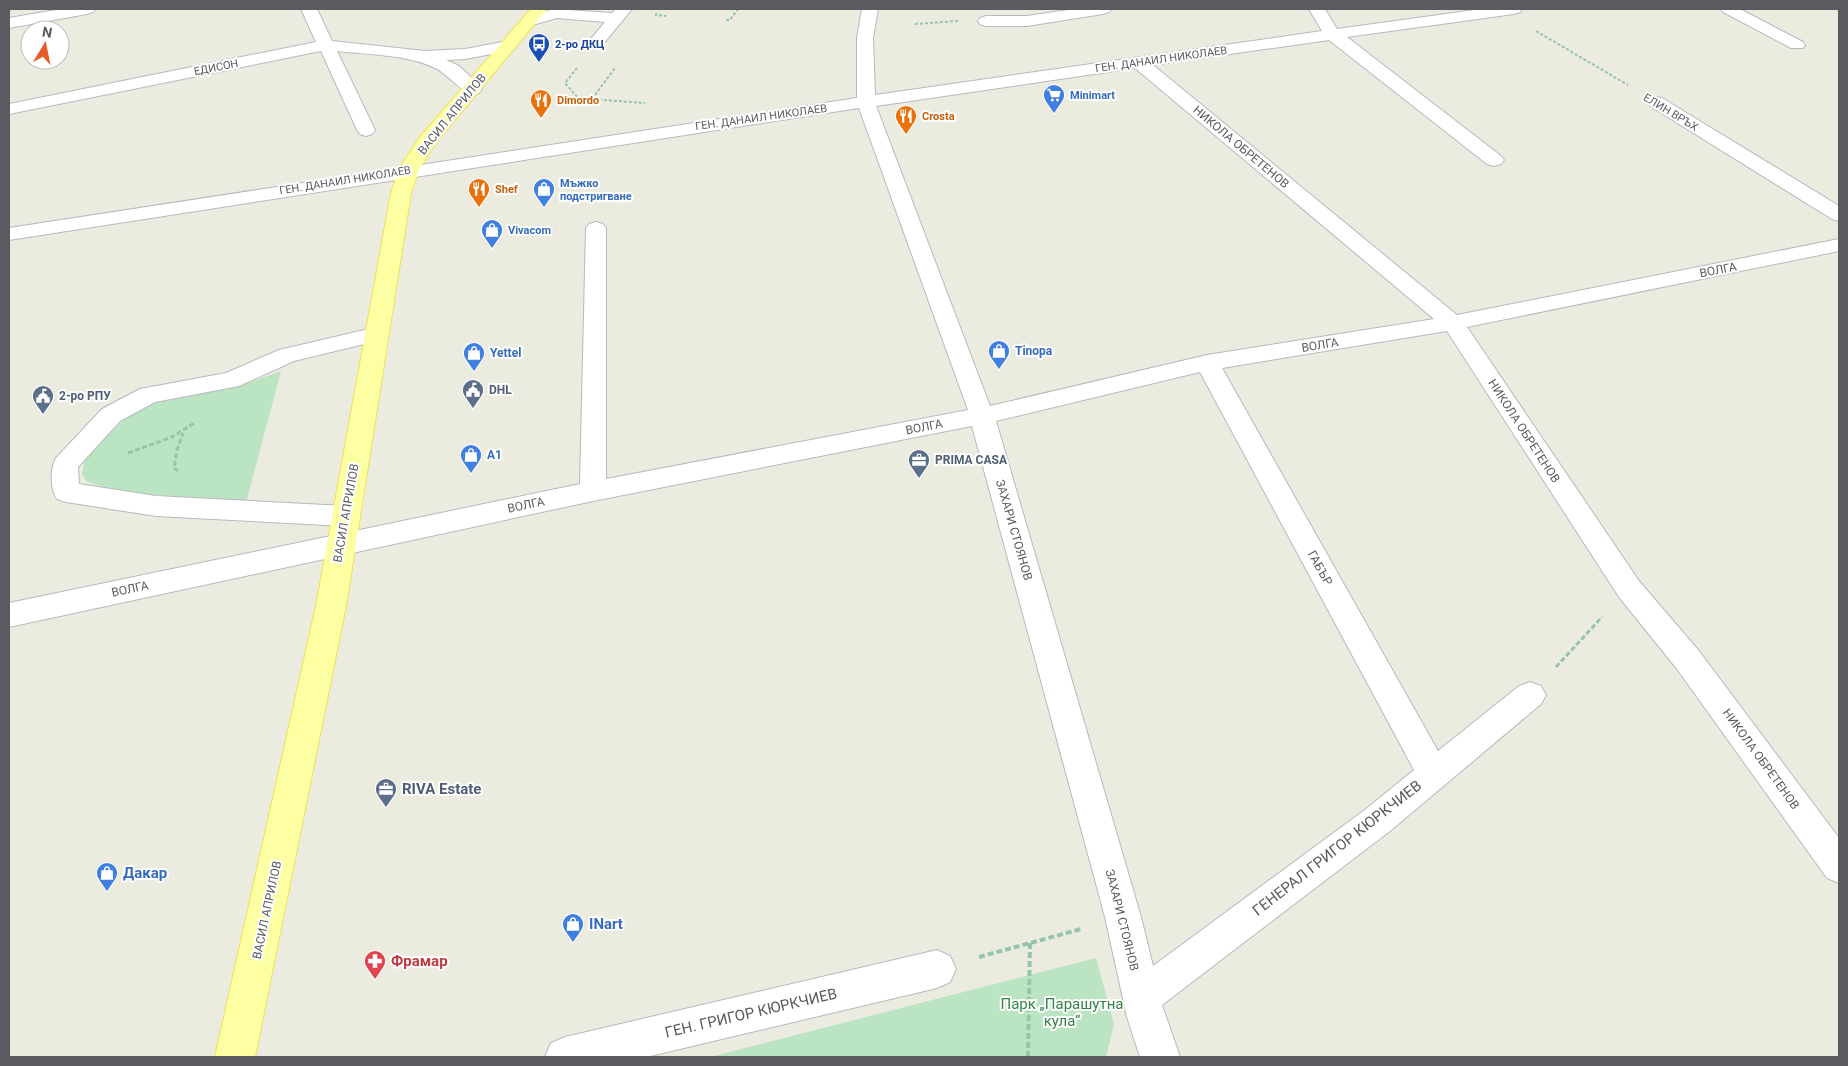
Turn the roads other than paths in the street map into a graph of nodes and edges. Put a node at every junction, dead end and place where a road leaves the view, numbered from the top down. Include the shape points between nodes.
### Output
1 (87, 9) edge
2 (309, 9) edge
3 (870, 9) edge
4 (1103, 9) edge
5 (1316, 9) edge
6 (1729, 9) edge
7 (1508, 10) edge
8 (543, 13) edge
9 (620, 13) edge
10 (986, 21) dead end
11 (9, 23) edge
12 (1330, 34) junction
13 (1796, 44) dead end
14 (326, 45) junction
15 (508, 46) junction
16 (594, 46) road end
17 (425, 56) junction
18 (1139, 62) junction
19 (473, 89) junction
20 (866, 102) junction
21 (1656, 102) road end
22 (9, 109) edge
23 (366, 130) dead end
24 (1494, 160) dead end
25 (409, 169) junction
26 (1839, 215) edge
27 (596, 228) dead end
28 (9, 234) edge
29 (1839, 245) edge
30 (1452, 323) junction
31 (377, 334) junction
32 (1207, 364) junction
33 (982, 416) junction
34 (593, 491) junction
35 (343, 530) junction
36 (9, 614) edge
37 (1530, 695) road end
38 (1433, 773) junction
39 (1839, 866) edge
40 (937, 969) road end
41 (1142, 997) junction
42 (235, 1057) edge
43 (565, 1057) edge
44 (1160, 1057) edge

1 - 11 street
2 - 14 street
3 - 20 street, ЗАХАРИ СТОЯНОВ via 865,38
4 - 10 street via 1027,21
5 - 12 street
6 - 13 street
7 - 12 street, ГЕН. ДАНАИЛ НИКОЛАЕВ
8 - 9 street
8 - 15 main road, ВАСИЛ АПРИЛОВ
9 - 16 street
12 - 18 street, ГЕН. ДАНАИЛ НИКОЛАЕВ
12 - 24 street
14 - 17 street, ЕДИСОН
14 - 22 street, ЕДИСОН
14 - 23 street
15 - 17 street via 465,54
15 - 19 main road, ВАСИЛ АПРИЛОВ
17 - 19 street via 453,70
18 - 20 street, ГЕН. ДАНАИЛ НИКОЛАЕВ
18 - 30 street, НИКОЛА ОБРЕТЕНОВ
19 - 25 main road, ВАСИЛ АПРИЛОВ via 428,141
20 - 25 street, ГЕН. ДАНАИЛ НИКОЛАЕВ
20 - 33 street, ЗАХАРИ СТОЯНОВ
21 - 26 street, ЕЛИН ВРЪХ
25 - 28 street, ГЕН. ДАНАИЛ НИКОЛАЕВ
25 - 31 main road, ВАСИЛ АПРИЛОВ via 400,193
27 - 34 street
29 - 30 street, ВОЛГА
30 - 32 street, ВОЛГА
30 - 39 street, НИКОЛА ОБРЕТЕНОВ via 1628,589 1688,660
31 - 35 main road, ВАСИЛ АПРИЛОВ
31 - 35 street via 287,355 231,380 149,395 111,415 65,465 66,492
32 - 33 street, ВОЛГА
32 - 38 street, ГАБЪР
33 - 34 street, ВОЛГА
33 - 41 street, ЗАХАРИ СТОЯНОВ via 1123,917
34 - 35 street, ВОЛГА
35 - 36 street, ВОЛГА
35 - 42 main road, ВАСИЛ АПРИЛОВ via 331,606
37 - 38 street, ГЕНЕРАЛ ГРИГОР КЮРКЧИЕВ
38 - 41 street, ГЕНЕРАЛ ГРИГОР КЮРКЧИЕВ via 1378,820
40 - 43 street, ГЕН. ГРИГОР КЮРКЧИЕВ
41 - 44 street, ЗАХАРИ СТОЯНОВ

